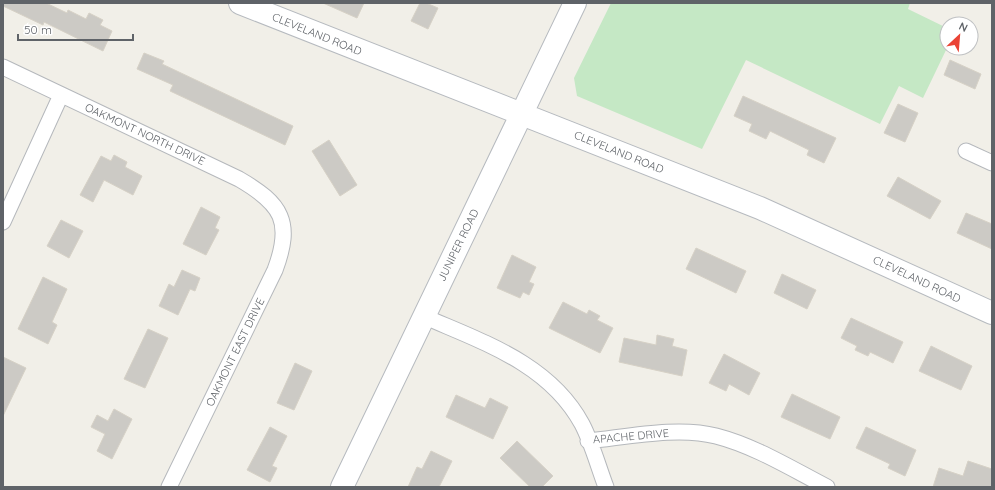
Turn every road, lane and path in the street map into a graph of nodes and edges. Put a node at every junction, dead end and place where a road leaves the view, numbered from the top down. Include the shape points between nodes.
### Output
1 (240, 3) edge
2 (575, 3) edge
3 (3, 67) edge
4 (61, 94) junction
5 (522, 113) junction
6 (966, 151) dead end
7 (992, 163) edge
8 (279, 212) joint
9 (3, 222) edge
10 (992, 313) edge
11 (423, 316) junction
12 (588, 441) junction
13 (169, 487) edge
14 (342, 487) edge
15 (606, 487) edge
16 (827, 487) edge

1 - 5 main road, CLEVELAND ROAD
2 - 5 main road, JUNIPER ROAD
3 - 4 street, OAKMONT NORTH DRIVE
4 - 8 street, OAKMONT NORTH DRIVE via 239,180 270,200
4 - 9 street
5 - 10 main road, CLEVELAND ROAD via 760,208
5 - 11 main road, JUNIPER ROAD
6 - 7 street
8 - 13 street, OAKMONT EAST DRIVE via 284,240 275,270
11 - 12 street, APACHE DRIVE via 510,354 540,374 571,406
11 - 14 main road, JUNIPER ROAD
12 - 15 street
12 - 16 street, APACHE DRIVE via 676,432 716,436 745,446

